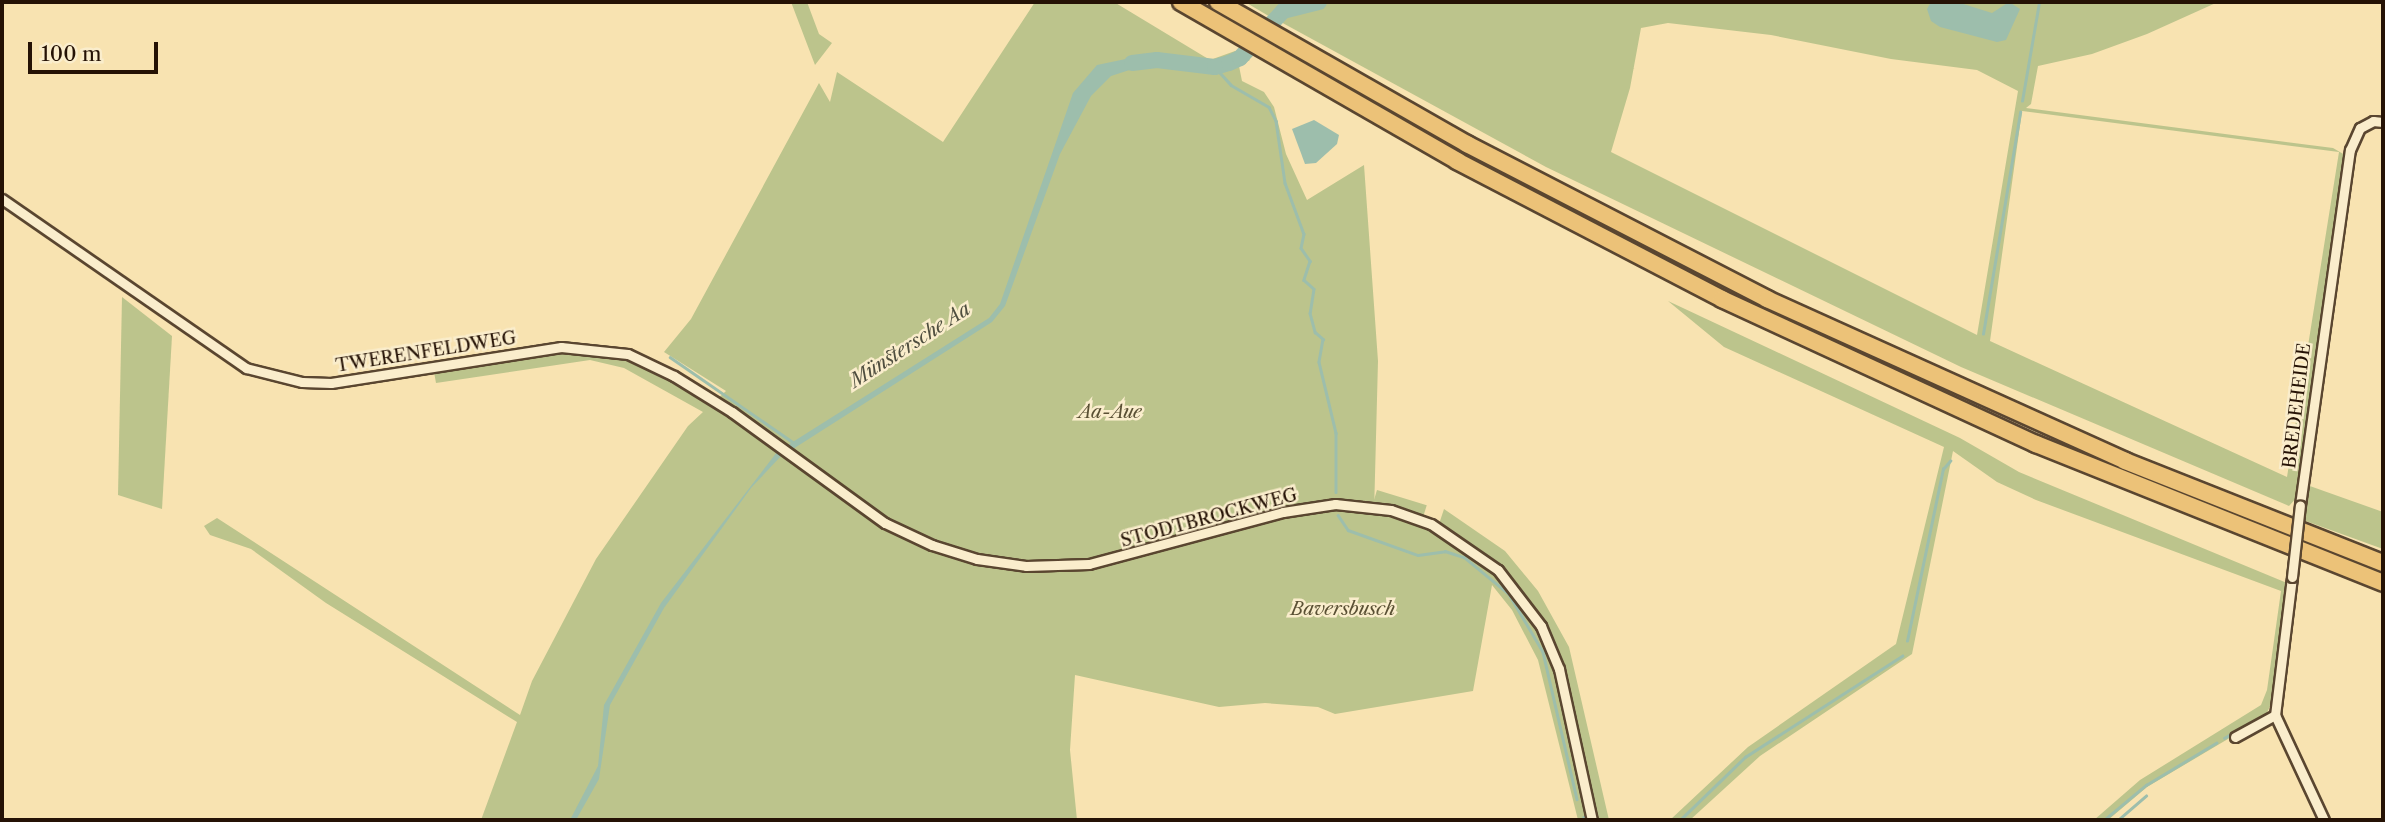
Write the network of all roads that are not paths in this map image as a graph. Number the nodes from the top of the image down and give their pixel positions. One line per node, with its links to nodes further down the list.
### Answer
1 (1181, 2): 7 (highway)
2 (1218, 2): 6 (highway)
3 (2383, 122): 8 (street, BREDEHEIDE, bridge)
4 (2, 198): 5 (street, TWERENFELDWEG)
5 (794, 457): 10 (street, STODTBROCKWEG)
6 (2383, 563)
7 (2383, 583)
8 (2275, 715): 9 (street); 11 (street)
9 (2235, 737)
10 (1592, 820)
11 (2324, 820)

